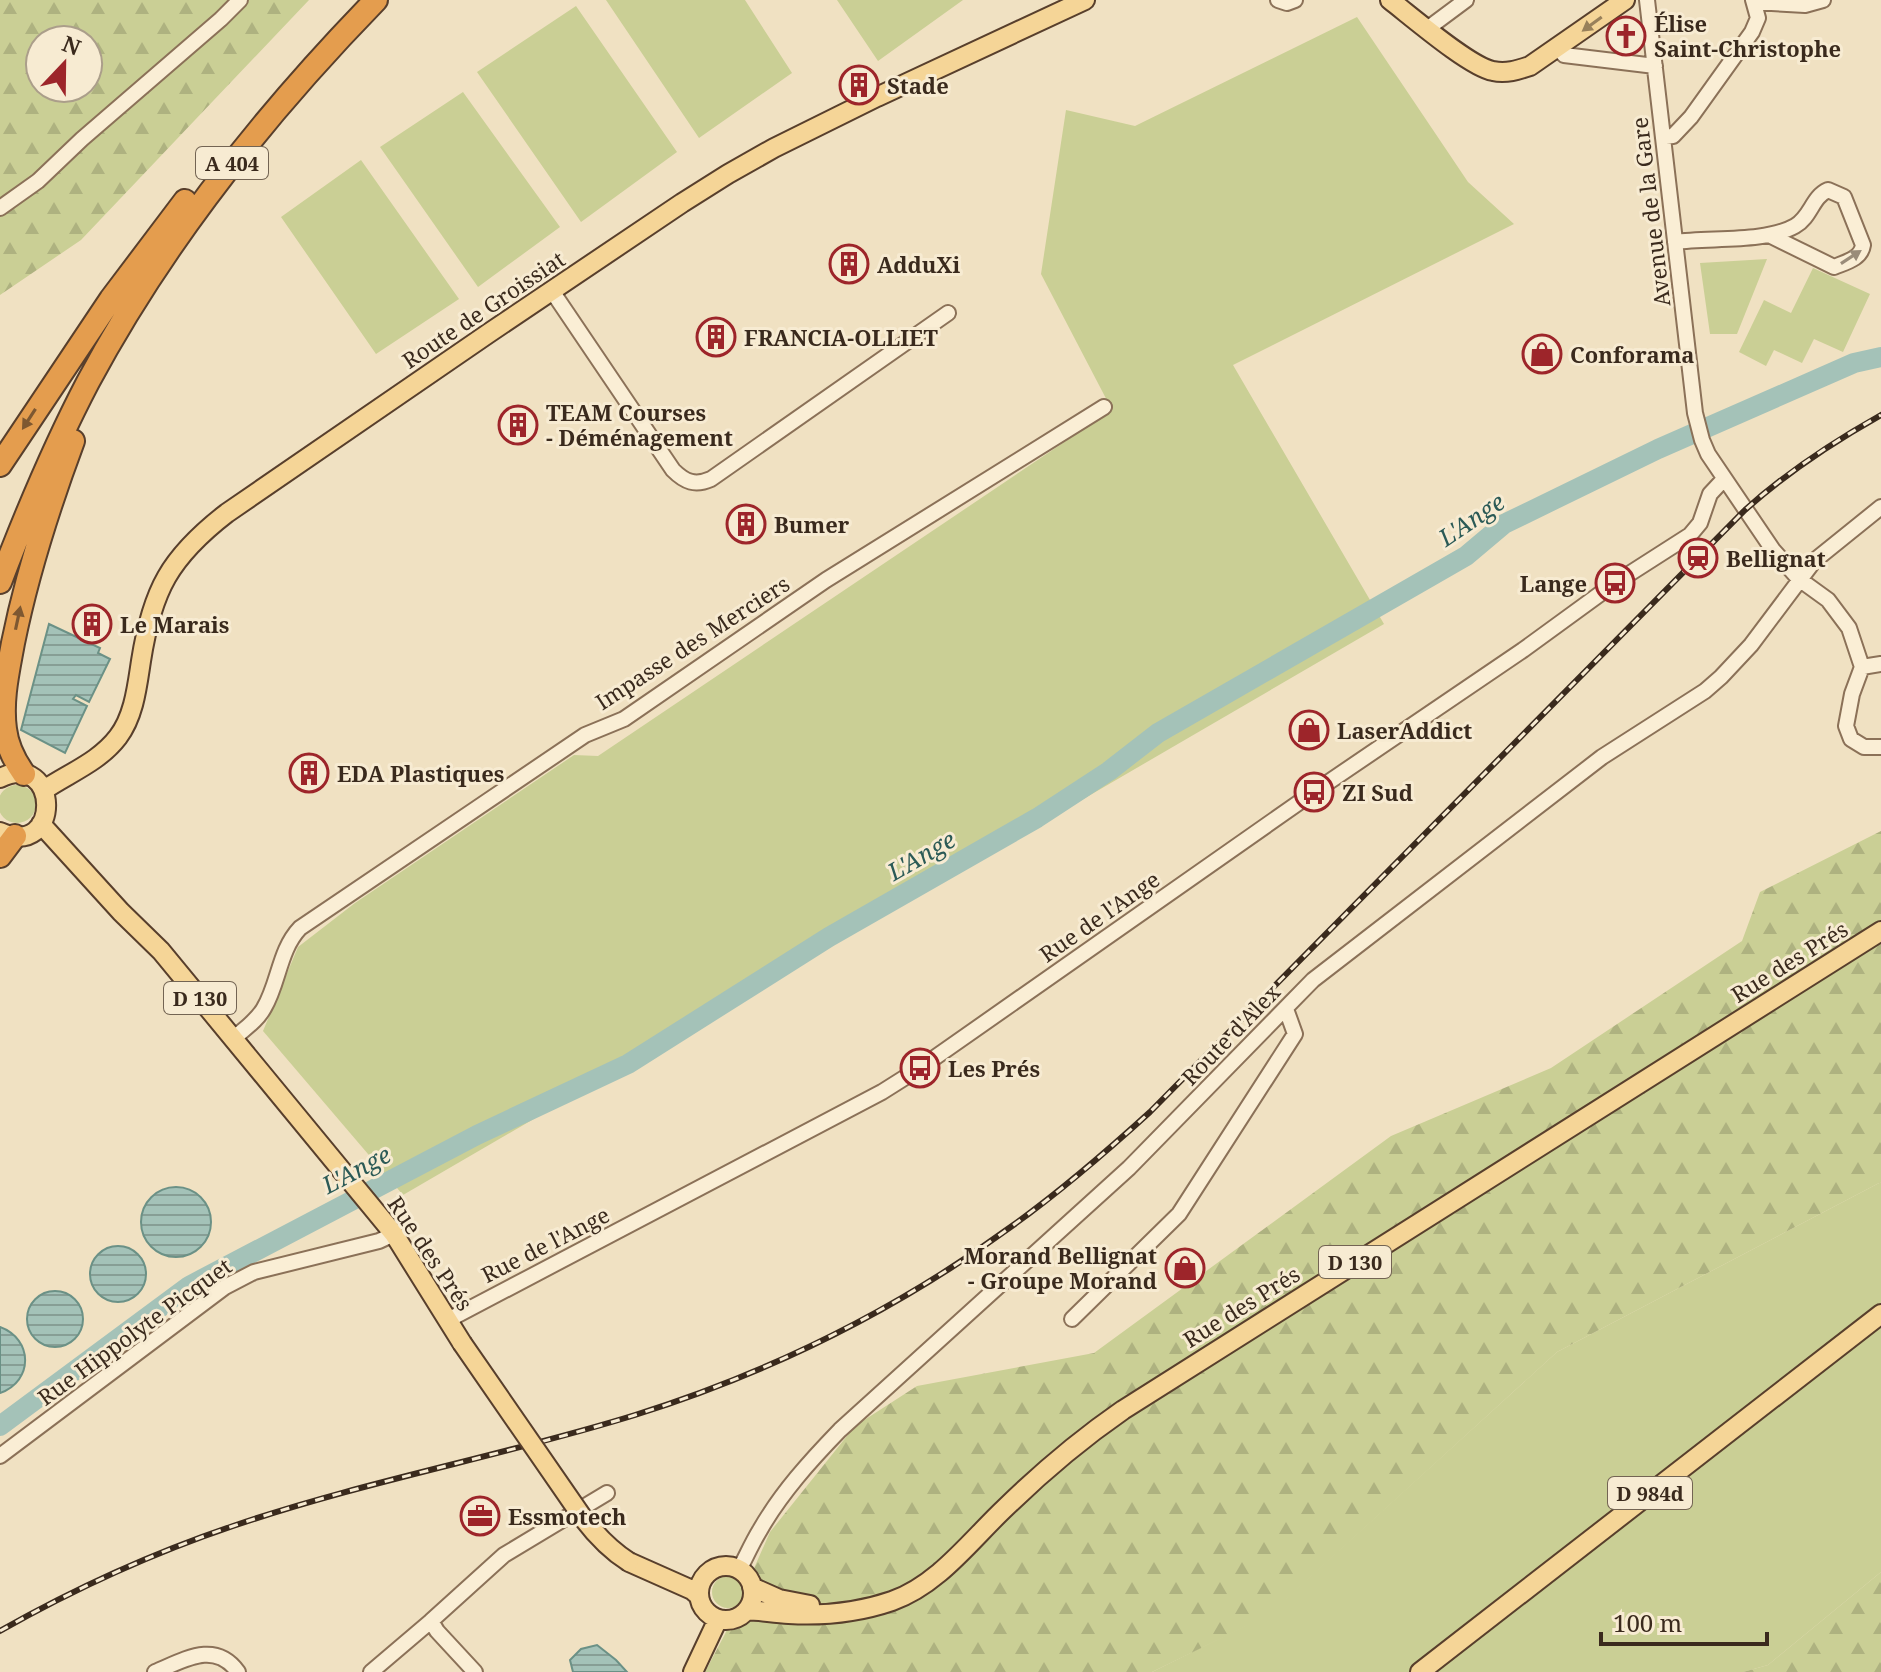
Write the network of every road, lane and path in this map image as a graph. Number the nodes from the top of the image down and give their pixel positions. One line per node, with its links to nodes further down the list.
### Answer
1 (240, 0): 17 (street)
2 (356, 0): 18 (highway, A 404)
3 (376, 0): 23 (highway, A 404)
4 (1085, 0): 21 (main road, Route de Groissiat)
5 (1278, 0): 6 (street)
6 (1295, 0)
7 (1390, 0): 13 (main road)
8 (1466, 0): 13 (street)
9 (1625, 0): 14 (main road, one-way to 14)
10 (1647, 0): 15 (street, Avenue de la Gare)
11 (1823, 0): 12 (street)
12 (1754, 1): 16 (street)
13 (1427, 29): 14 (main road)
14 (1558, 48): 15 (street)
15 (1655, 66): 16 (street, Avenue de la Gare)
16 (1663, 137): 20 (street, Avenue de la Gare)
17 (0, 208)
18 (171, 219): 25 (highway, one-way to 25); 28 (highway, A 404)
19 (1769, 235): 19 (street, one-way to 19); 20 (street)
20 (1675, 242): 26 (street, Avenue de la Gare)
21 (552, 291): 22 (street); 36 (main road, Route de Groissiat)
22 (948, 313)
23 (110, 344): 30 (highway, A 404); 34 (highway, one-way to 23)
24 (1104, 407): 42 (street, Impasse des Merciers)
25 (0, 465)
26 (1724, 479): 29 (street, Avenue de la Gare); 46 (street, Rue de l'Ange)
27 (1881, 507): 29 (street, Route d'Alex)
28 (0, 539)
29 (1799, 579): 32 (street, Avenue de la Gare); 41 (street, Route d'Alex)
30 (0, 582)
31 (1881, 664): 32 (street)
32 (1862, 667): 33 (street)
33 (1881, 747)
34 (24, 774): 35 (main road); 36 (main road)
35 (0, 778)
36 (44, 790): 37 (main road)
37 (41, 824): 38 (main road); 42 (main road, Rue des Prés / D 130)
38 (8, 834): 39 (highway)
39 (0, 856)
40 (1881, 931): 55 (main road, Rue des Prés / D 130)
41 (1286, 1009): 45 (street); 50 (street, Route d'Alex)
42 (233, 1039): 43 (main road, Rue des Prés / D 130)
43 (394, 1234): 46 (main road, Rue des Prés / D 130); 47 (street, Rue Hippolyte Picquet)
44 (1881, 1314): 63 (main road, D 984d)
45 (1072, 1319)
46 (448, 1320): 49 (main road, Rue des Prés / D 130, bridge)
47 (0, 1456)
48 (607, 1493): 57 (street)
49 (636, 1566): 51 (main road, D 130); 53 (main road, D 130)
50 (739, 1570): 51 (main road); 52 (main road)
51 (705, 1577): 53 (main road)
52 (752, 1587): 54 (main road); 55 (main road, Rue des Prés / D 130)
53 (699, 1596): 56 (main road)
54 (747, 1610): 55 (main road, Rue des Prés / D 130); 56 (main road)
55 (848, 1611)
56 (718, 1619): 62 (main road)
57 (431, 1621): 60 (street); 61 (street)
58 (155, 1672): 59 (street)
59 (238, 1672)
60 (371, 1672)
61 (475, 1672)
62 (693, 1672)
63 (1420, 1672)

